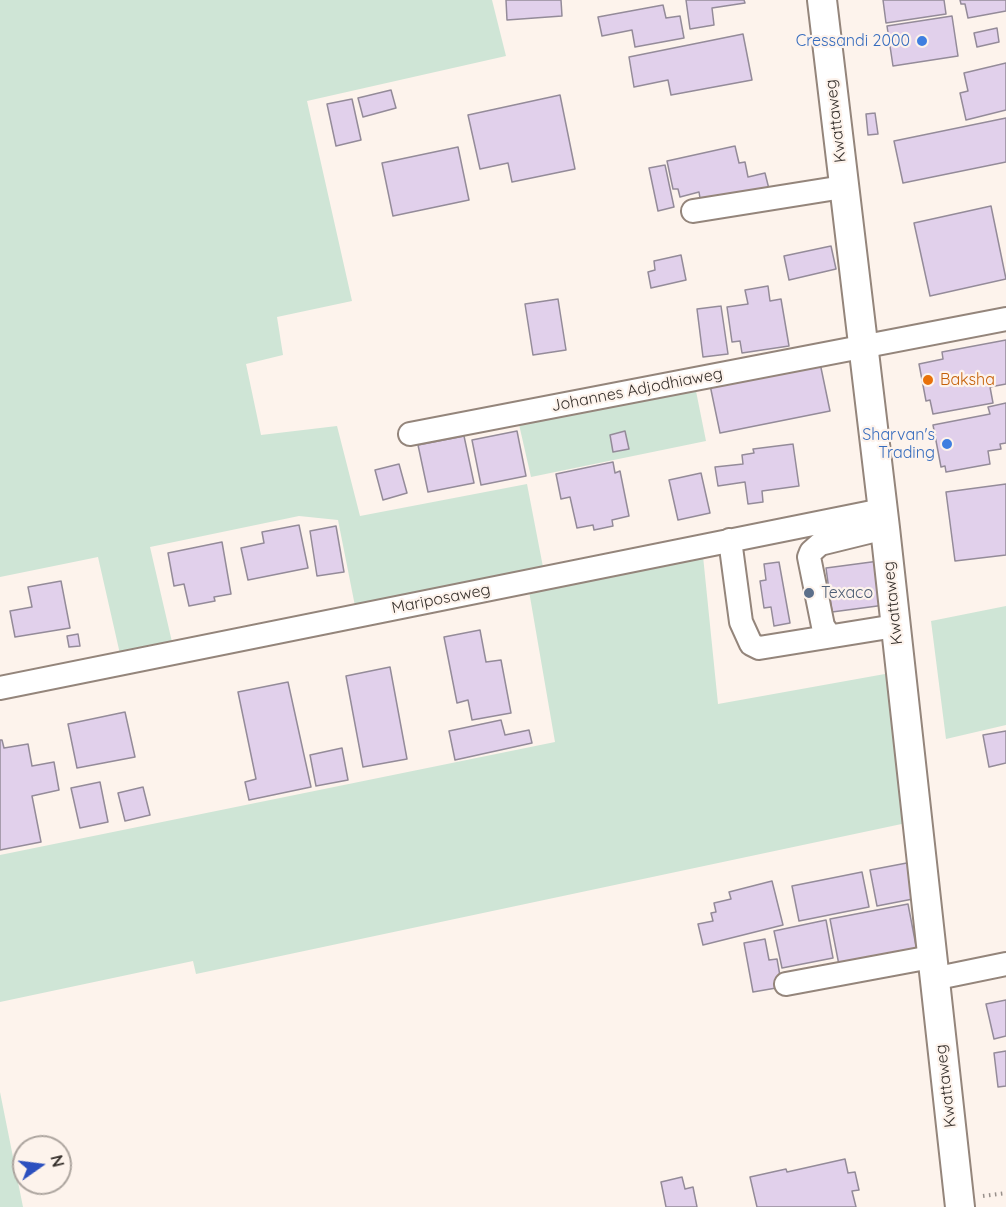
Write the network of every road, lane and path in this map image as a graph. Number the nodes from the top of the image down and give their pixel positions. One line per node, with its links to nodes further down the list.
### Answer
1 (822, 0): 2 (main road, Kwattaweg)
2 (843, 187): 3 (street); 5 (main road, Kwattaweg)
3 (693, 211)
4 (1006, 319): 5 (street, Johannes Adjodhiaweg)
5 (863, 345): 6 (street, Johannes Adjodhiaweg); 7 (main road, Kwattaweg)
6 (410, 434)
7 (884, 519): 8 (street, Mariposaweg); 9 (main road, Kwattaweg); 10 (street)
8 (730, 540): 10 (street); 11 (street, Mariposaweg)
9 (895, 626): 10 (street); 13 (main road, Kwattaweg)
10 (830, 636)
11 (0, 688)
12 (1006, 964): 13 (street)
13 (932, 968): 14 (street); 15 (main road, Kwattaweg)
14 (786, 984)
15 (960, 1207)

